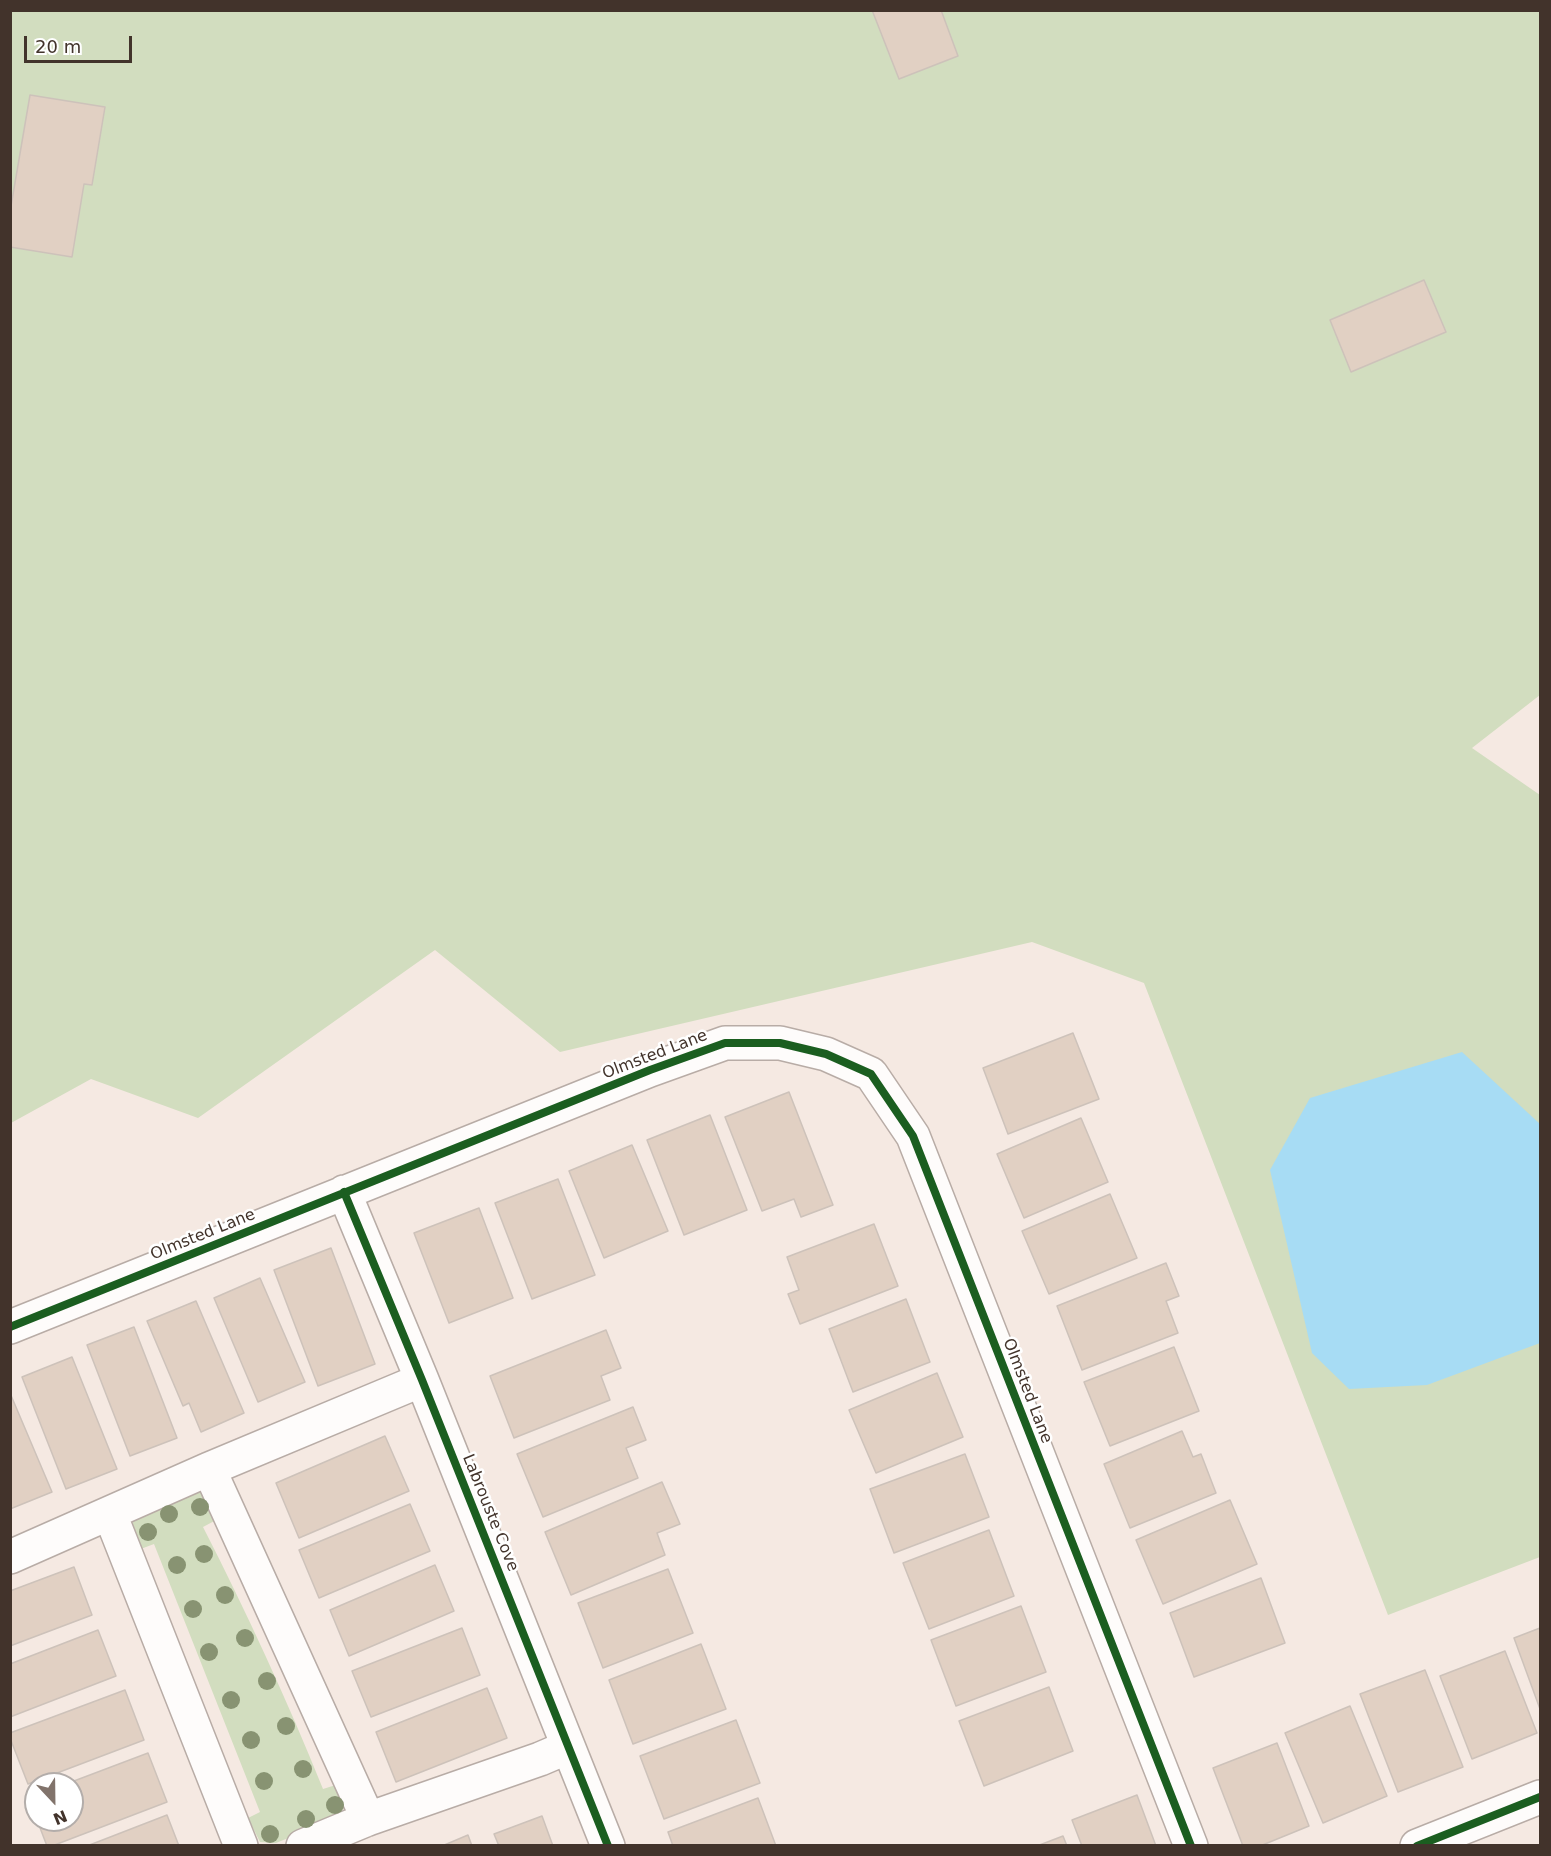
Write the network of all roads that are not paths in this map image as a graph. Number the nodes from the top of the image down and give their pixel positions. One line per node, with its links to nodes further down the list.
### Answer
1 (345, 1192): 2 (street, Olmsted Lane); 3 (street, Labrouste Cove); 13 (street, Olmsted Lane)
2 (10, 1327)
3 (422, 1380): 4 (street); 7 (street, Labrouste Cove)
4 (209, 1469): 5 (street); 9 (street)
5 (110, 1514): 6 (street); 10 (street)
6 (10, 1557)
7 (568, 1747): 9 (street); 12 (street, Labrouste Cove)
8 (1540, 1797): 14 (street)
9 (368, 1819): 11 (street)
10 (241, 1845)
11 (303, 1845)
12 (608, 1845)
13 (1191, 1845)
14 (1417, 1845)

